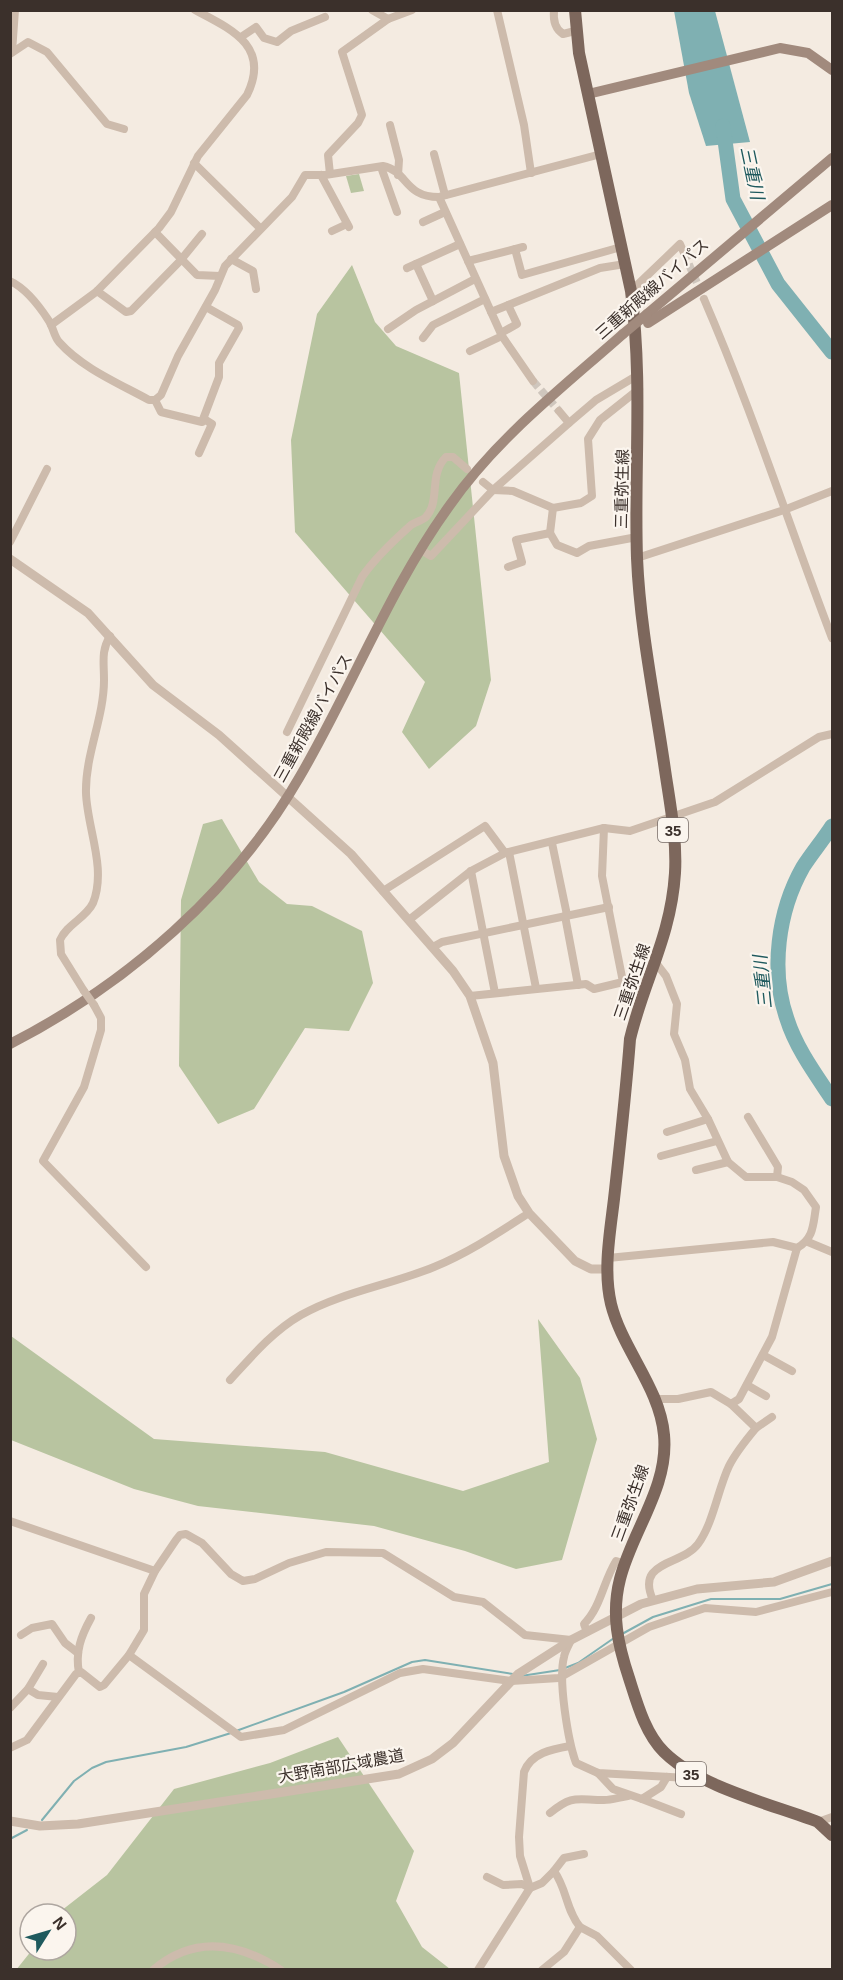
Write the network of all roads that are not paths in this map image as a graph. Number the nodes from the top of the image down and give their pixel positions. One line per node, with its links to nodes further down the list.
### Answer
1 (15, 10): 12 (street)
2 (195, 10): 11 (street)
3 (372, 10): 9 (street)
4 (412, 10): 9 (street)
5 (497, 10): 22 (street)
6 (554, 10): 10 (street)
7 (575, 10): 10 (main road, 三重弥生線 / 35)
8 (325, 17): 11 (street)
9 (388, 19): 23 (street)
10 (575, 31): 14 (main road, 三重弥生線 / 35)
11 (241, 37): 20 (street)
12 (11, 53): 16 (street)
13 (832, 70): 14 (main road)
14 (588, 94): 18 (main road, 三重弥生線 / 35)
15 (390, 125): 25 (street)
16 (124, 129)
17 (434, 154): 26 (street)
18 (601, 154): 22 (street); 36 (main road, 三重弥生線 / 35)
19 (832, 158): 56 (main road, 三重新殿線バイパス)
20 (194, 163): 31 (street); 33 (street)
21 (381, 167): 23 (street); 25 (street); 28 (street)
22 (531, 173): 26 (street)
23 (330, 174): 24 (street)
24 (321, 175): 31 (street); 32 (street)
25 (398, 175): 26 (street)
26 (442, 196): 29 (street)
27 (832, 205): 56 (main road, 三重新殿線バイパス)
28 (397, 212)
29 (445, 212): 30 (street); 35 (street)
30 (423, 222)
31 (260, 228): 38 (street)
32 (332, 231)
33 (155, 232): 39 (street); 48 (street)
34 (202, 234): 39 (street)
35 (460, 244): 40 (street); 41 (street)
36 (621, 248): 40 (street); 42 (main road, 三重弥生線 / 35)
37 (684, 253): 49 (street)
38 (231, 259): 44 (street); 47 (street)
39 (180, 261): 44 (street); 48 (street)
40 (468, 261): 45 (street)
41 (416, 264): 43 (street); 52 (street)
42 (625, 264): 49 (main road, 三重弥生線 / 35); 53 (street)
43 (407, 268)
44 (220, 276): 54 (street)
45 (476, 279): 50 (street); 52 (street)
46 (10, 281): 57 (street)
47 (256, 289)
48 (97, 291): 57 (street)
49 (631, 291): 62 (main road, 三重弥生線 / 35)
50 (485, 299): 55 (street); 60 (street)
51 (704, 299): 76 (street)
52 (433, 301): 58 (street)
53 (508, 305): 55 (street); 59 (street)
54 (206, 307): 65 (street); 67 (street)
55 (491, 312): 59 (street)
56 (648, 319): 80 (main road, 三重新殿線バイパス)
57 (51, 325): 65 (street)
58 (388, 329)
59 (502, 334): 61 (street); 63 (street)
60 (423, 338)
61 (470, 351)
62 (639, 375): 64 (main road, 三重弥生線 / 35); 68 (street)
63 (532, 381)
64 (639, 389): 75 (street); 78 (main road, 三重弥生線 / 35)
65 (155, 400): 67 (street)
66 (559, 411): 68 (street)
67 (204, 419): 69 (street)
68 (569, 423): 73 (street)
69 (199, 453)
70 (47, 469): 79 (street)
71 (467, 469): 86 (street)
72 (483, 482): 73 (street)
73 (494, 490): 75 (street); 80 (street)
74 (832, 491): 76 (street)
75 (553, 508): 77 (street)
76 (784, 510): 81 (street); 85 (street)
77 (550, 533): 78 (street); 83 (street)
78 (637, 537): 81 (main road, 三重弥生線 / 35)
79 (10, 542)
80 (421, 550): 88 (main road, 三重新殿線バイパス)
81 (637, 558): 89 (main road, 三重弥生線 / 35)
82 (10, 560): 84 (street)
83 (508, 567)
84 (110, 636): 88 (street); 122 (street, bridge)
85 (832, 638)
86 (287, 732)
87 (832, 734): 89 (street)
88 (288, 797): 94 (street); 108 (main road, 三重新殿線バイパス)
89 (672, 816): 90 (street); 101 (main road, 三重弥生線 / 35)
90 (604, 828): 91 (street); 95 (street)
91 (552, 843): 92 (street); 96 (street)
92 (507, 853): 93 (street); 94 (street); 98 (street)
93 (471, 871): 97 (street); 99 (street)
94 (383, 891): 97 (street)
95 (609, 907): 96 (street); 102 (street)
96 (566, 916): 98 (street); 103 (street)
97 (409, 920): 100 (street)
98 (524, 925): 99 (street); 104 (street)
99 (483, 933): 100 (street); 106 (street)
100 (433, 947): 107 (street)
101 (656, 963): 105 (main road, 三重弥生線 / 35); 110 (street)
102 (623, 982): 103 (street); 105 (street)
103 (578, 985): 104 (street)
104 (536, 988): 106 (street)
105 (645, 991): 121 (main road, 三重弥生線 / 35)
106 (495, 993): 107 (street)
107 (470, 996): 117 (street)
108 (10, 1044)
109 (748, 1118): 116 (street)
110 (708, 1119): 111 (street); 112 (street)
111 (667, 1132)
112 (717, 1141): 113 (street); 114 (street)
113 (661, 1156)
114 (728, 1162): 115 (street); 116 (street)
115 (696, 1170)
116 (777, 1177): 118 (street)
117 (529, 1213): 121 (street); 125 (street)
118 (808, 1242): 119 (street); 120 (street)
119 (797, 1248): 121 (street); 123 (street)
120 (832, 1252)
121 (608, 1264): 128 (main road, 三重弥生線 / 35)
122 (146, 1267)
123 (763, 1354): 124 (street); 126 (street)
124 (792, 1371)
125 (230, 1380)
126 (747, 1385): 127 (street); 129 (street)
127 (766, 1396)
128 (653, 1399): 129 (street); 134 (main road, 三重弥生線 / 35)
129 (731, 1404): 131 (street)
130 (772, 1417): 131 (street)
131 (756, 1428): 137 (street)
132 (10, 1521): 135 (street)
133 (832, 1560): 137 (street, 大野南部広域農道)
134 (625, 1564): 139 (main road, 三重弥生線 / 35); 140 (street)
135 (155, 1571): 143 (street); 145 (street)
136 (832, 1592): 142 (street)
137 (653, 1600): 139 (street, 大野南部広域農道)
138 (91, 1618): 144 (street)
139 (615, 1618): 140 (street, 大野南部広域農道); 142 (main road, 三重弥生線 / 35)
140 (587, 1632): 143 (street, 大野南部広域農道)
141 (21, 1635): 144 (street)
142 (617, 1639): 148 (street); 156 (main road, 三重弥生線 / 35)
143 (571, 1640): 148 (street); 149 (street, 大野南部広域農道)
144 (78, 1653): 147 (street)
145 (129, 1655): 147 (street); 149 (street)
146 (43, 1664): 150 (street)
147 (79, 1673): 151 (street)
148 (563, 1675): 149 (street); 153 (street)
149 (511, 1681): 163 (street, 大野南部広域農道)
150 (28, 1689): 151 (street); 152 (street)
151 (58, 1697): 154 (street)
152 (10, 1708)
153 (570, 1746): 155 (street); 169 (street)
154 (10, 1748)
155 (598, 1773): 157 (street); 158 (street)
156 (690, 1774): 157 (street); 164 (main road, 三重弥生線 / 35)
157 (667, 1777): 159 (street)
158 (630, 1796): 159 (street); 160 (street)
159 (642, 1799): 161 (street)
160 (550, 1813)
161 (681, 1814)
162 (832, 1817): 164 (street)
163 (10, 1821)
164 (818, 1822): 165 (main road, 三重弥生線 / 35)
165 (832, 1835)
166 (585, 1854): 167 (street)
167 (554, 1871): 169 (street); 170 (street)
168 (487, 1877): 169 (street)
169 (530, 1888): 173 (street)
170 (580, 1927): 174 (street); 175 (street)
171 (153, 1970): 172 (street)
172 (281, 1970)
173 (478, 1970)
174 (542, 1970)
175 (631, 1970)

